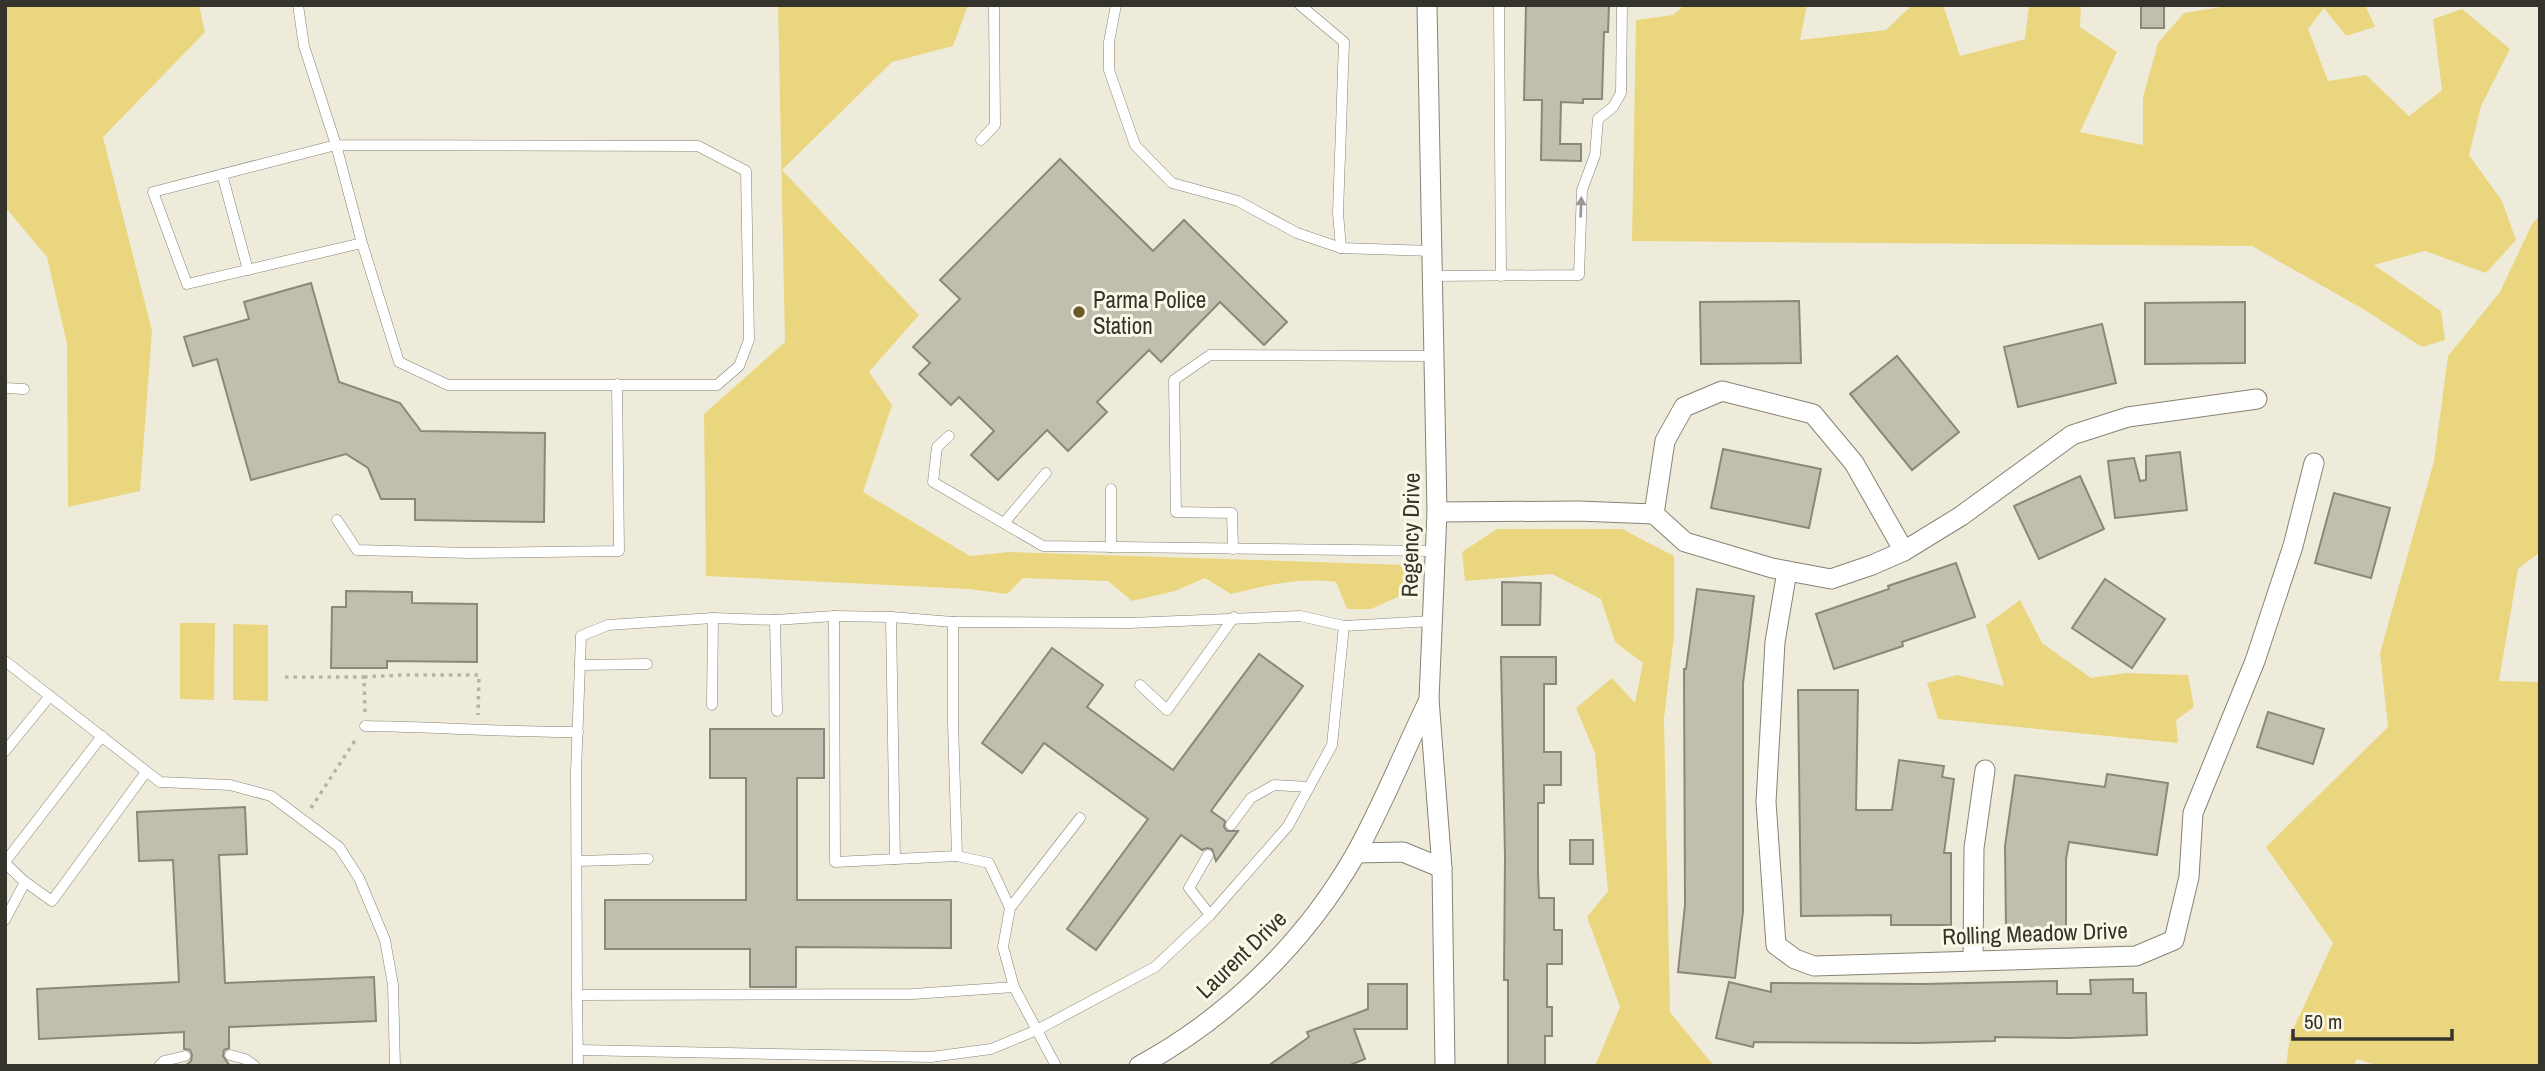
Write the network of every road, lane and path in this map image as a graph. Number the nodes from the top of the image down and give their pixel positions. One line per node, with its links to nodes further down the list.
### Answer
1 (298, 5): 9 (lane)
2 (994, 5): 8 (lane)
3 (1116, 5): 12 (lane)
4 (1300, 5): 12 (lane)
5 (1427, 5): 13 (street, Regency Drive)
6 (1499, 5): 16 (lane)
7 (1622, 5): 16 (lane, one-way to 7)
8 (981, 140)
9 (336, 145): 10 (lane); 11 (lane); 18 (lane)
10 (222, 174): 14 (lane); 14 (lane)
11 (362, 243): 14 (lane); 18 (lane)
12 (1341, 248): 13 (lane)
13 (1432, 251): 15 (street, Regency Drive)
14 (248, 270)
15 (1433, 276): 16 (lane); 17 (street, Regency Drive)
16 (1501, 276)
17 (1434, 356): 26 (street, Regency Drive); 31 (lane)
18 (617, 384): 28 (lane)
19 (5, 388): 20 (lane)
20 (24, 389)
21 (2257, 399): 33 (street)
22 (949, 436): 29 (lane)
23 (2314, 463): 76 (street, Rolling Meadow Drive)
24 (1046, 473): 29 (lane)
25 (1111, 489): 30 (lane)
26 (1437, 512): 27 (street); 32 (street, Regency Drive)
27 (1654, 514): 33 (street); 34 (street)
28 (337, 520)
29 (1004, 523): 30 (lane)
30 (1111, 547): 31 (lane)
31 (1233, 549): 32 (lane)
32 (1435, 551): 40 (street, Regency Drive)
33 (1904, 551): 34 (street)
34 (1787, 571): 76 (street, Rolling Meadow Drive)
35 (834, 616): 36 (lane); 39 (lane); 68 (lane)
36 (891, 617): 41 (lane); 68 (lane)
37 (1234, 617): 41 (lane); 42 (lane); 48 (lane)
38 (713, 618): 39 (lane); 45 (lane); 51 (lane)
39 (775, 620): 52 (lane)
40 (1433, 621): 42 (lane); 50 (street, Regency Drive)
41 (953, 622): 66 (lane)
42 (1344, 626): 60 (lane)
43 (5, 661): 49 (lane)
44 (647, 664): 45 (lane)
45 (580, 665): 55 (lane)
46 (285, 677): 47 (path)
47 (364, 677): 53 (path); 54 (path)
48 (1140, 685)
49 (50, 696): 56 (lane); 57 (lane)
50 (1429, 699): 64 (street, Laurent Drive); 71 (street, Regency Drive)
51 (712, 705)
52 (777, 711)
53 (365, 726): 54 (lane); 62 (path)
54 (478, 730): 55 (lane)
55 (578, 732): 69 (lane)
56 (102, 736): 59 (lane); 70 (lane)
57 (5, 751)
58 (1985, 770): 76 (street)
59 (146, 772): 62 (lane); 72 (lane)
60 (1309, 787): 63 (lane); 74 (lane)
61 (1080, 818): 73 (lane)
62 (304, 819): 85 (lane)
63 (1231, 825)
64 (1356, 853): 71 (street); 88 (street, Laurent Drive)
65 (1208, 855): 74 (lane)
66 (957, 856): 68 (lane); 73 (lane)
67 (648, 859): 69 (lane)
68 (895, 859)
69 (577, 861): 78 (lane)
70 (5, 863): 72 (lane)
71 (1442, 868): 89 (street, Regency Drive)
72 (24, 881): 75 (lane)
73 (1010, 908): 77 (lane)
74 (1210, 915): 79 (lane)
75 (5, 920)
76 (1973, 960)
77 (1014, 987): 78 (lane); 79 (lane)
78 (577, 995): 80 (lane)
79 (1037, 1030): 80 (lane); 87 (lane)
80 (578, 1050): 86 (lane)
81 (230, 1055): 84 (lane)
82 (185, 1056): 83 (lane)
83 (159, 1066)
84 (255, 1066)
85 (395, 1066)
86 (578, 1066)
87 (1056, 1066)
88 (1139, 1066)
89 (1445, 1066)

